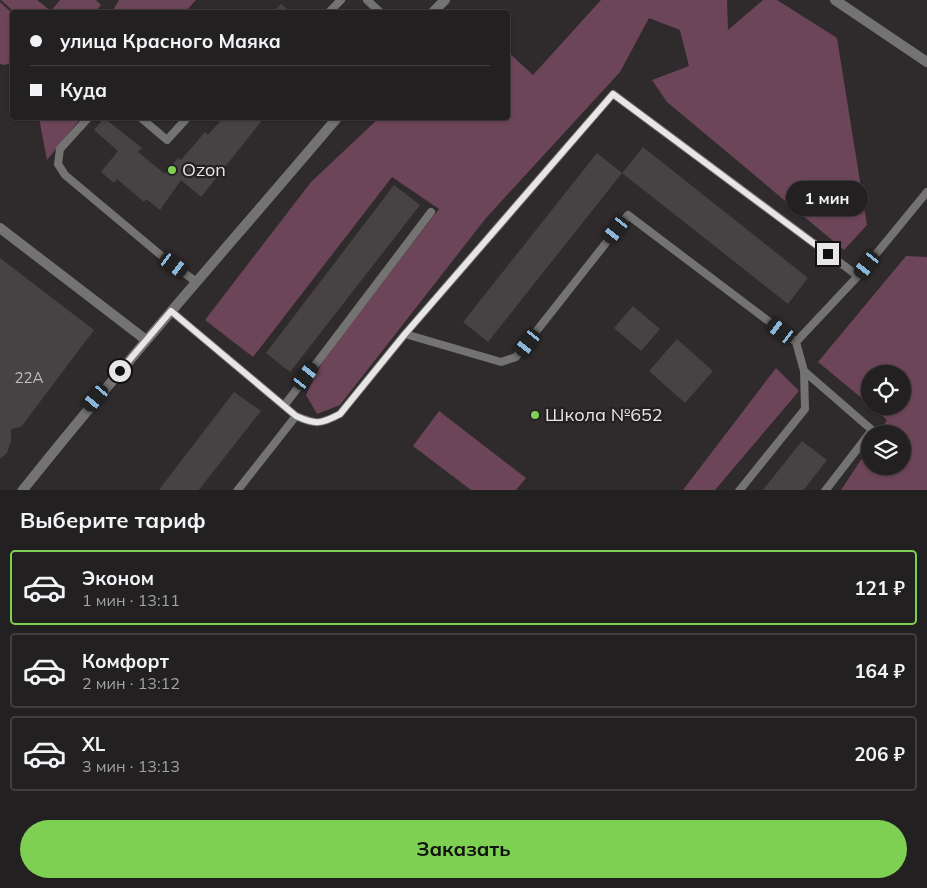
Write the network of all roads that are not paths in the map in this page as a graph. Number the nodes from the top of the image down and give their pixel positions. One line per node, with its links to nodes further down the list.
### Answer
1 (341, 0): 5 (lane)
2 (367, 0): 6 (lane)
3 (445, 0): 7 (street)
4 (836, 0): 8 (street)
5 (332, 10)
6 (378, 10)
7 (435, 10)
8 (927, 62)
9 (86, 120): 17 (lane)
10 (143, 120): 11 (lane)
11 (185, 120)
12 (335, 120): 17 (street)
13 (927, 192): 16 (lane)
14 (432, 212): 23 (lane)
15 (0, 228): 20 (street)
16 (858, 276): 19 (lane); 21 (lane)
17 (195, 281): 18 (street)
18 (171, 311): 20 (street); 23 (lane)
19 (405, 334): 21 (lane); 24 (lane)
20 (146, 340): 25 (street)
21 (796, 342): 22 (lane)
22 (804, 371): 27 (lane); 28 (lane)
23 (284, 406): 24 (lane)
24 (296, 416): 26 (lane)
25 (22, 490)
26 (238, 490)
27 (739, 490)
28 (826, 490)

